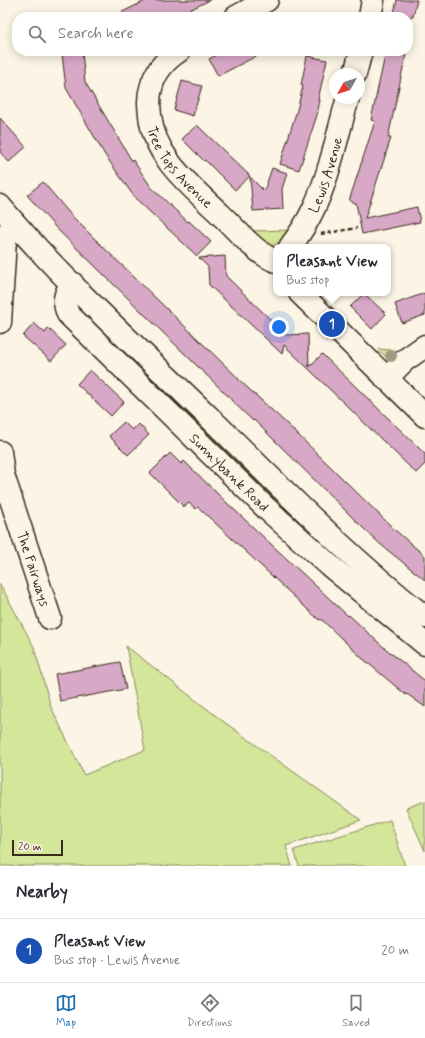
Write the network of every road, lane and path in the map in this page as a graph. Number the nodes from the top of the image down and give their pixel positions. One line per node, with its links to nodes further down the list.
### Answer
1 (267, 0): 3 (street)
2 (373, 0): 4 (street)
3 (245, 12)
4 (371, 12)
5 (171, 56): 14 (street, Tree Tops Avenue)
6 (360, 56): 7 (street)
7 (357, 68)
8 (346, 104): 13 (street, Lewis Avenue)
9 (0, 206): 10 (street, Sunnybank Road)
10 (16, 224): 15 (street, Sunnybank Road); 17 (street)
11 (357, 228): 12 (path)
12 (314, 236)
13 (292, 244)
14 (273, 259)
15 (72, 283): 23 (street, Sunnybank Road); 25 (street, Sunnybank Road)
16 (303, 296): 19 (street)
17 (0, 322)
18 (425, 346): 19 (street)
19 (386, 379): 20 (street)
20 (425, 416)
21 (0, 452): 22 (street, The Fairways)
22 (2, 476): 24 (street, The Fairways)
23 (425, 617)
24 (50, 618)
25 (425, 644)

